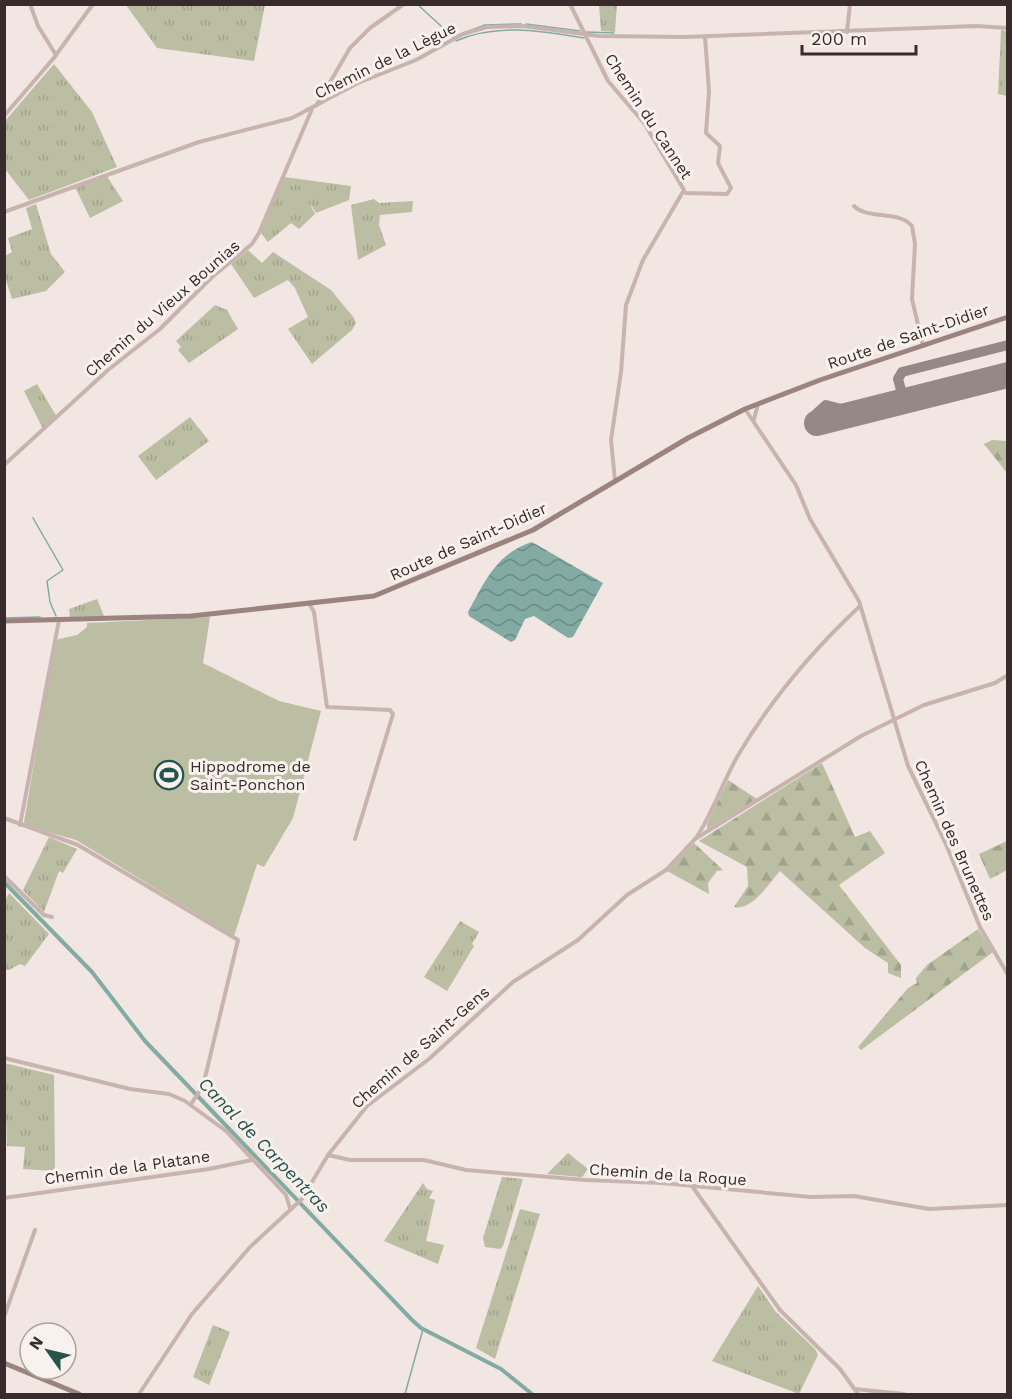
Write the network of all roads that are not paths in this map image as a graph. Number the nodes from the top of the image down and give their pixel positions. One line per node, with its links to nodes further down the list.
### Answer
1 (30, 4): 10 (street)
2 (93, 4): 10 (street)
3 (404, 4): 11 (street, Chemin du Vieux Bounias)
4 (570, 4): 8 (street, Chemin du Cannet)
5 (850, 4): 7 (street)
6 (1008, 28): 7 (street, Chemin de la Lègue)
7 (847, 32): 9 (street, Chemin de la Lègue)
8 (585, 35): 9 (street, Chemin de la Lègue); 11 (street, Chemin de la Lègue); 22 (street, Chemin du Cannet)
9 (705, 37): 13 (street)
10 (56, 55): 12 (street)
11 (314, 108): 15 (street, Chemin de la Lègue); 21 (street, Chemin du Vieux Bounias)
12 (4, 116)
13 (686, 193)
14 (854, 206): 17 (street)
15 (4, 212)
16 (1008, 317): 17 (main road, Route de Saint-Didier)
17 (922, 346): 18 (main road, Route de Saint-Didier)
18 (758, 403): 19 (main road, Route de Saint-Didier); 20 (street)
19 (746, 408): 20 (street, Chemin des Brunettes); 22 (main road, Route de Saint-Didier)
20 (753, 418): 24 (street, Chemin des Brunettes)
21 (4, 465)
22 (615, 482): 23 (main road, Route de Saint-Didier)
23 (310, 604): 25 (main road, Route de Saint-Didier); 31 (street)
24 (860, 606): 28 (street, Chemin des Brunettes); 32 (street)
25 (59, 620): 26 (main road, Route de Saint-Didier); 30 (street)
26 (4, 621)
27 (1008, 675): 28 (street, Chemin de Saint-Gens)
28 (896, 719): 32 (street, Chemin de Saint-Gens); 35 (street, Chemin des Brunettes)
29 (4, 818): 30 (street)
30 (20, 825): 37 (street)
31 (355, 839)
32 (695, 839): 38 (street, Chemin de Saint-Gens)
33 (4, 876): 34 (street)
34 (52, 917)
35 (1008, 975)
36 (4, 1059): 37 (street)
37 (190, 1104): 39 (street)
38 (328, 1155): 40 (street, Chemin de la Roque); 43 (street, Chemin de Saint-Gens)
39 (252, 1160): 41 (street, Chemin de la Platane); 43 (street)
40 (692, 1185): 42 (street, Chemin de la Roque); 47 (street)
41 (4, 1198)
42 (1008, 1205)
43 (290, 1208): 49 (street, Chemin de Saint-Gens)
44 (35, 1230): 45 (street)
45 (4, 1317)
46 (4, 1366): 48 (main road)
47 (855, 1389): 50 (street); 51 (street)
48 (80, 1395)
49 (139, 1395)
50 (858, 1395)
51 (904, 1395)

